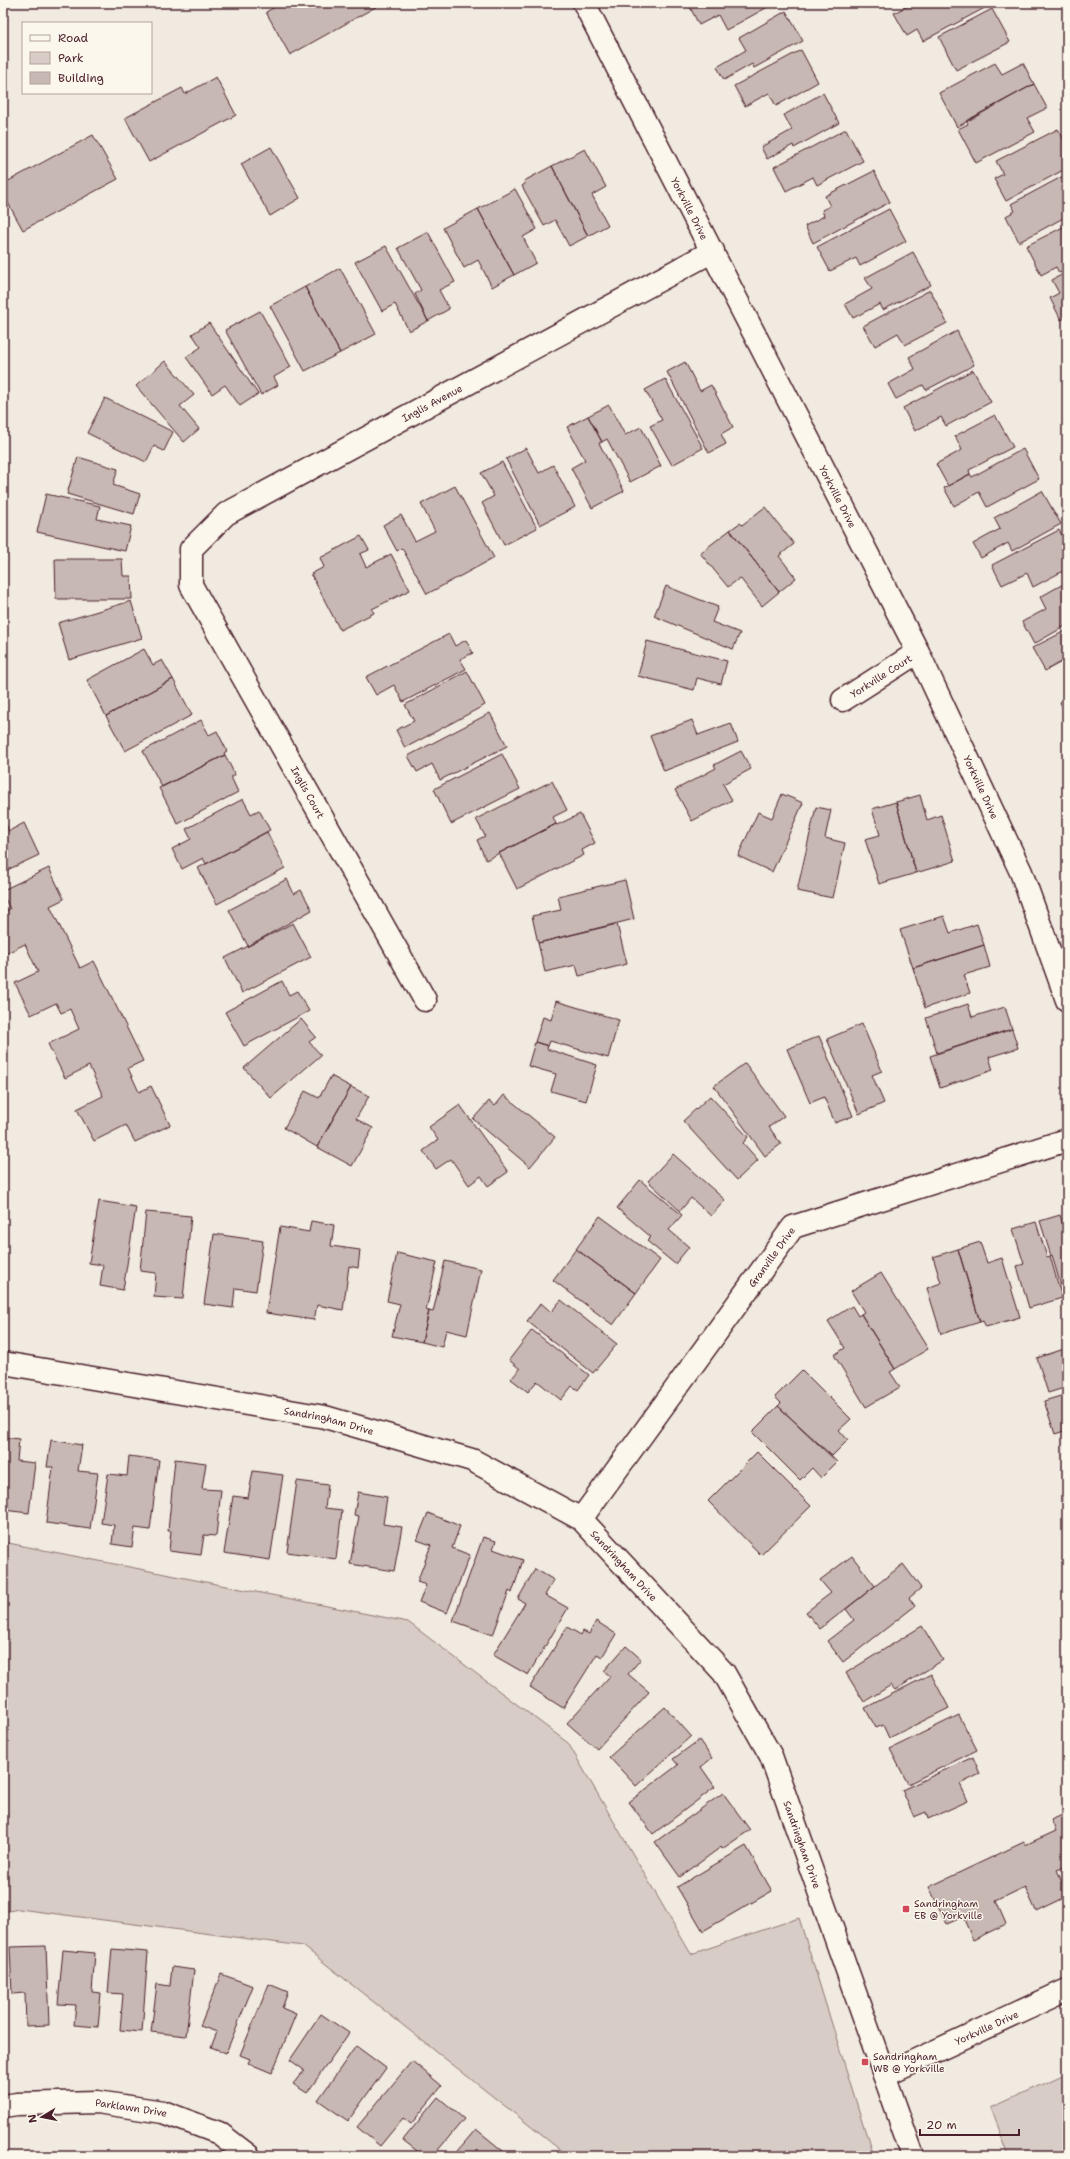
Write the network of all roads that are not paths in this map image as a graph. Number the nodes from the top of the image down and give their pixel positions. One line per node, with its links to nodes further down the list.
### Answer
1 (584, 3): 2 (street, Yorkville Drive)
2 (713, 251): 3 (street, Inglis Avenue); 4 (street, Yorkville Drive)
3 (191, 584): 6 (street, Inglis Court)
4 (918, 652): 5 (street, Yorkville Court); 7 (street, Yorkville Drive)
5 (843, 700)
6 (425, 1000)
7 (1067, 1000)
8 (1067, 1140): 10 (street, Granville Drive)
9 (3, 1363): 10 (street, Sandringham Drive)
10 (581, 1519): 12 (street, Sandringham Drive)
11 (1067, 1990): 12 (street, Yorkville Drive)
12 (884, 2075): 15 (street, Sandringham Drive)
13 (3, 2106): 14 (street, Parklawn Drive)
14 (249, 2156)
15 (912, 2156)

